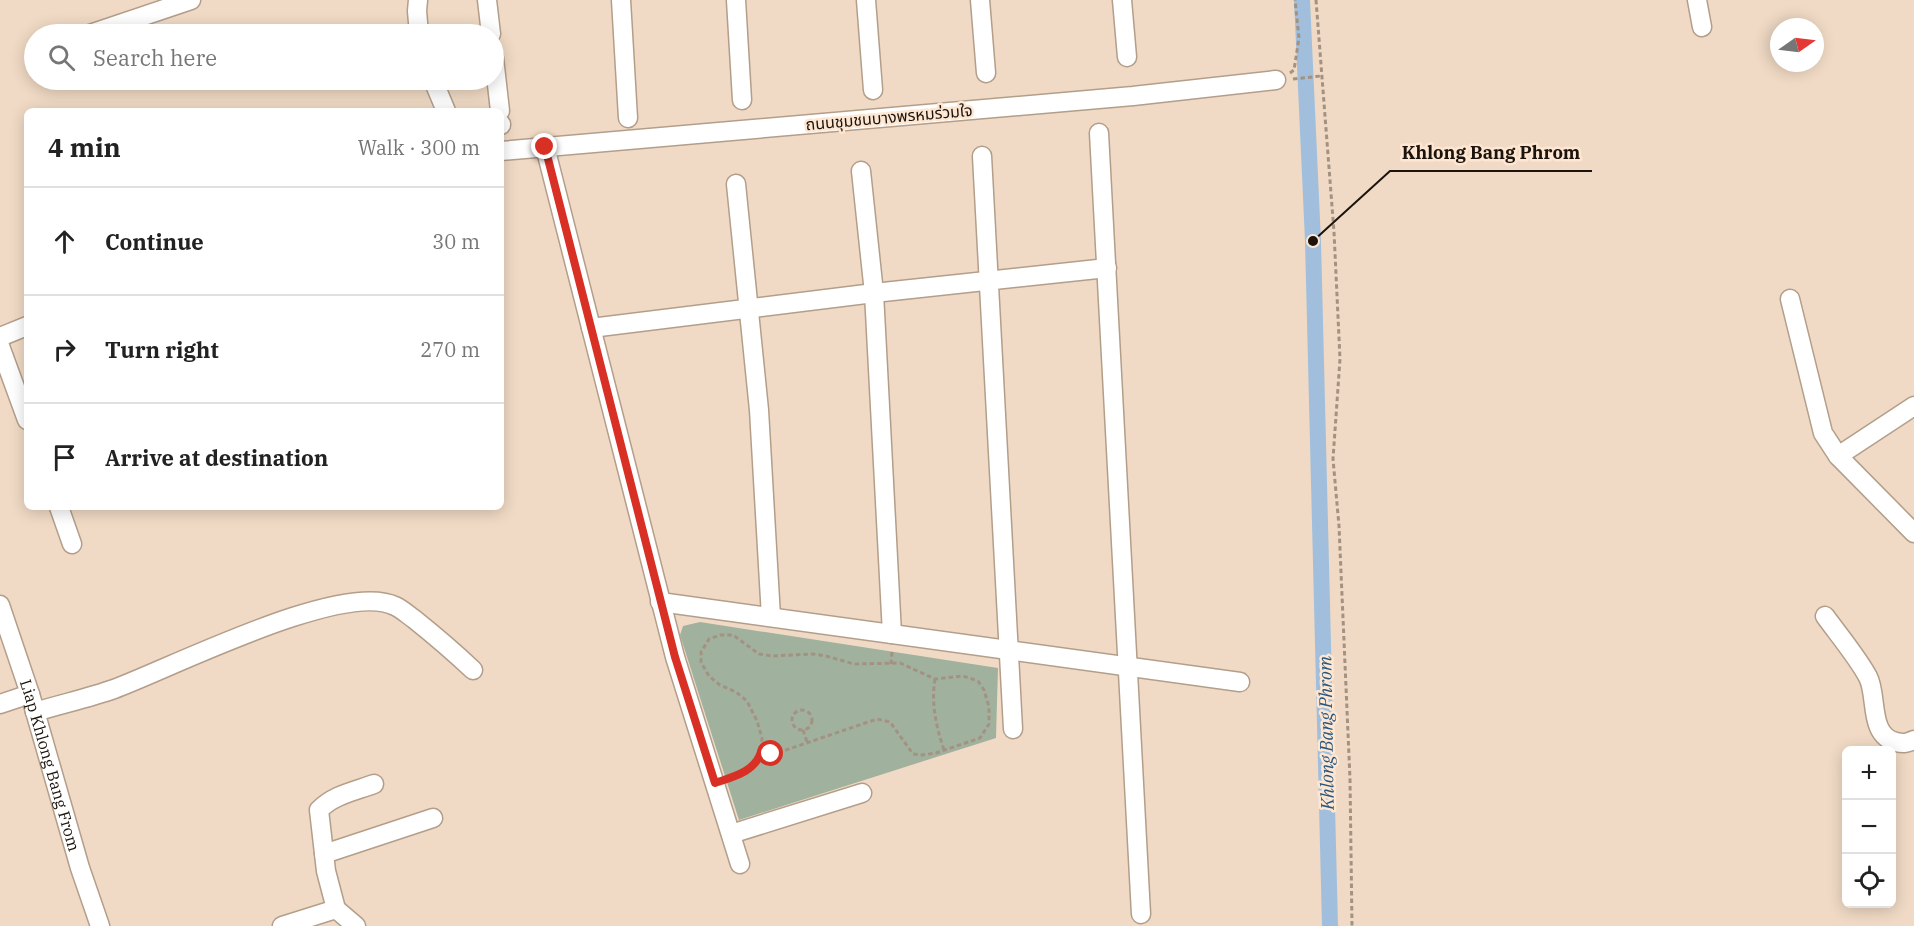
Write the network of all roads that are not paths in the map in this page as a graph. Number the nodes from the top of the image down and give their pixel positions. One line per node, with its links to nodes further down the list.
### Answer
1 (191, 0): 10 (street)
2 (418, 0): 11 (street)
3 (487, 0): 12 (street)
4 (621, 0): 23 (street)
5 (735, 0): 20 (street)
6 (866, 0): 19 (street)
7 (980, 0): 15 (street)
8 (1122, 0): 14 (street)
9 (1697, 0): 13 (street)
10 (120, 24)
11 (418, 24)
12 (490, 24)
13 (1702, 27)
14 (1127, 57)
15 (986, 73)
16 (1285, 79): 25 (street, ถนนชุมชนบางพรหมร่วมใจ)
17 (437, 90): 21 (street)
18 (498, 90): 22 (street)
19 (873, 90)
20 (742, 100)
21 (445, 108)
22 (500, 108)
23 (628, 118)
24 (1099, 133): 30 (street)
25 (545, 147): 26 (street, ถนนชุมชนบางพรหมร่วมใจ); 36 (street)
26 (504, 151)
27 (982, 156): 31 (street)
28 (861, 171): 32 (street)
29 (736, 184): 34 (street)
30 (1107, 268): 31 (street); 51 (street)
31 (989, 280): 32 (street); 50 (street)
32 (874, 293): 34 (street); 49 (street)
33 (1790, 299): 41 (street)
34 (749, 308): 36 (street); 48 (street)
35 (24, 327): 37 (street)
36 (591, 327): 45 (street)
37 (0, 337)
38 (0, 346): 40 (street)
39 (1914, 406): 41 (street)
40 (24, 412)
41 (1838, 456): 43 (street)
42 (59, 510): 44 (street)
43 (1914, 533)
44 (72, 544)
45 (660, 602): 48 (street); 62 (street)
46 (0, 605): 54 (street, Liap Khlong Bang From)
47 (1825, 616): 58 (street)
48 (771, 617): 49 (street)
49 (892, 634): 50 (street)
50 (1009, 650): 51 (street); 57 (street)
51 (1128, 667): 53 (street); 66 (street)
52 (473, 670): 56 (street)
53 (1240, 682)
54 (30, 694): 55 (street); 56 (street, Liap Khlong Bang From)
55 (0, 704)
56 (35, 712): 67 (street, Liap Khlong Bang From)
57 (1013, 729)
58 (1914, 740)
59 (374, 784): 63 (street)
60 (862, 793): 62 (street)
61 (433, 818): 63 (street)
62 (731, 834): 64 (street)
63 (324, 854): 65 (street)
64 (740, 864)
65 (336, 909): 68 (street); 69 (street)
66 (1141, 914)
67 (100, 926)
68 (282, 926)
69 (356, 926)

